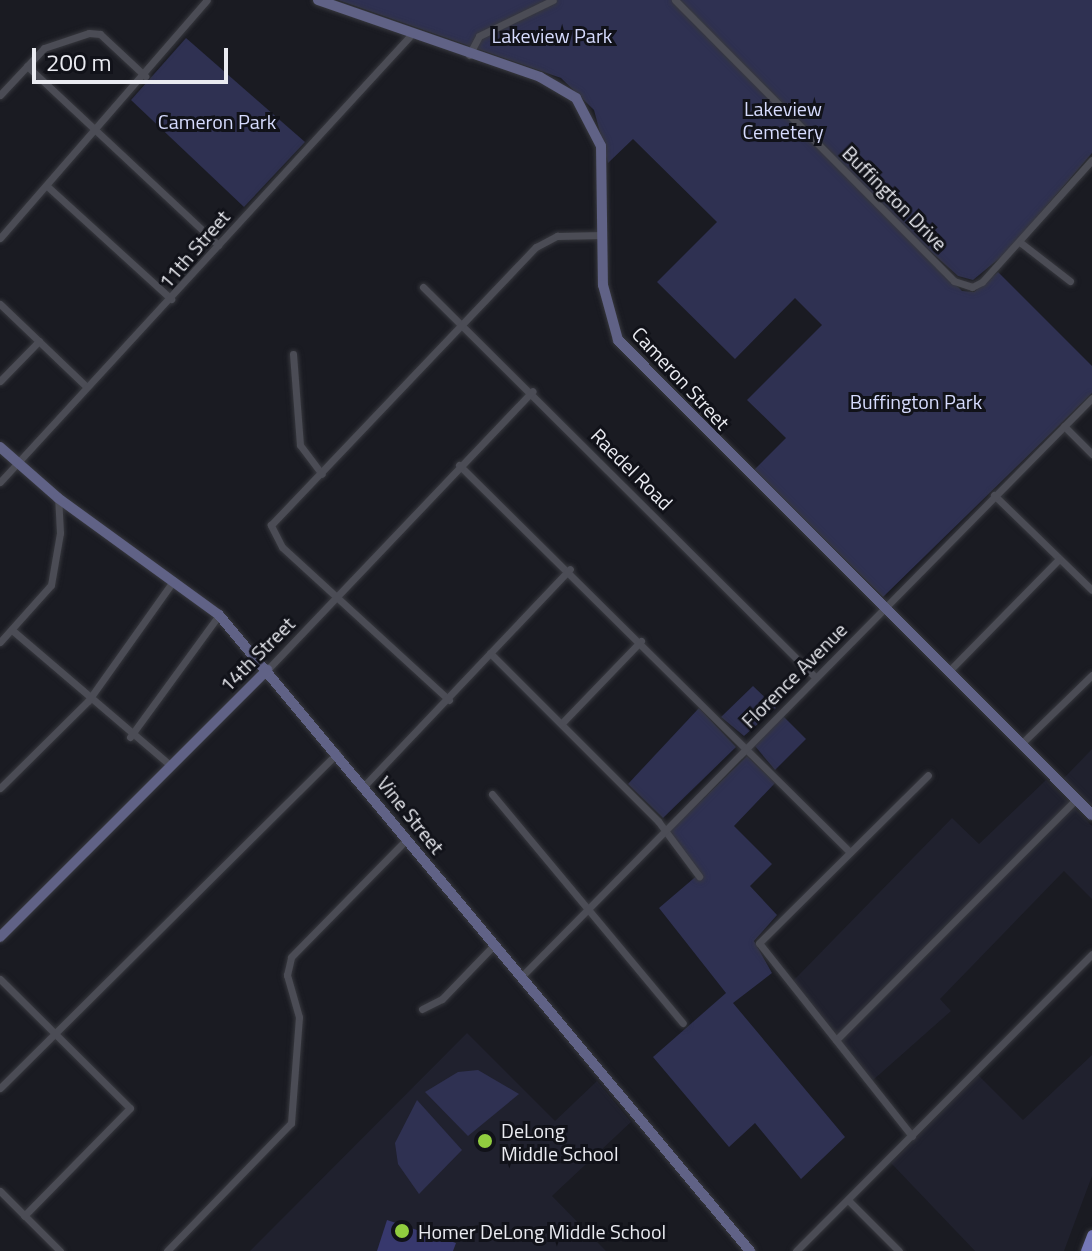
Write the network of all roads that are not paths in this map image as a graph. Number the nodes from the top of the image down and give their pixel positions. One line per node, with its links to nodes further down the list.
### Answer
1 (207, 0): 8 (street)
2 (318, 0): 5 (street, Cameron Street)
3 (553, 0): 6 (street)
4 (675, 0): 15 (street, Buffington Drive)
5 (410, 36): 6 (street, Cameron Street); 16 (street, 11th Street)
6 (469, 55): 13 (street, Cameron Street)
7 (27, 66): 8 (street); 9 (street); 10 (street)
8 (145, 76): 10 (street)
9 (0, 95)
10 (96, 130): 12 (street); 16 (street)
11 (1092, 160): 15 (street, Buffington Drive)
12 (47, 186): 14 (street); 19 (street)
13 (603, 235): 21 (street); 42 (street, Cameron Street)
14 (0, 238)
15 (1021, 243): 17 (street)
16 (218, 245): 19 (street, 11th Street)
17 (1070, 281)
18 (423, 287): 21 (street, Raedel Road)
19 (171, 299): 25 (street, 11th Street)
20 (0, 304): 22 (street)
21 (461, 323): 26 (street, Raedel Road); 33 (street)
22 (39, 341): 24 (street); 25 (street)
23 (293, 354): 33 (street)
24 (0, 381)
25 (87, 387): 31 (street, 11th Street)
26 (533, 391): 32 (street, 14th Street); 51 (street, Raedel Road)
27 (1092, 398): 28 (street, Florence Avenue)
28 (1064, 426): 30 (street); 35 (street, Florence Avenue)
29 (0, 447): 31 (street, Vine Street)
30 (1092, 454)
31 (17, 464): 34 (street, 11th Street); 36 (street, Vine Street)
32 (459, 465): 38 (street); 41 (street, 14th Street)
33 (322, 474): 41 (street)
34 (0, 482)
35 (994, 495): 37 (street); 42 (street, Florence Avenue)
36 (58, 498): 39 (street, Vine Street); 44 (street)
37 (1059, 559): 40 (street); 49 (street)
38 (570, 569): 45 (street); 47 (street)
39 (174, 580): 43 (street, Vine Street); 53 (street)
40 (1092, 590)
41 (337, 600): 48 (street, 14th Street); 52 (street)
42 (883, 607): 49 (street, Cameron Street); 51 (street, Florence Avenue)
43 (219, 615): 48 (street, Vine Street); 55 (street)
44 (12, 630): 46 (street); 53 (street)
45 (641, 641): 54 (street); 57 (street)
46 (0, 642)
47 (490, 653): 52 (street); 54 (street)
48 (267, 670): 58 (street, Vine Street); 59 (street, 14th Street)
49 (948, 672): 56 (street, Cameron Street)
50 (1092, 675): 56 (street)
51 (815, 677): 57 (street, Florence Avenue)
52 (449, 700): 61 (street)
53 (88, 701): 55 (street); 62 (street)
54 (562, 723): 66 (street)
55 (130, 737): 59 (street)
56 (1021, 744): 64 (street, Cameron Street)
57 (746, 746): 66 (street, Florence Avenue); 68 (street)
58 (337, 753): 61 (street, Vine Street); 78 (street)
59 (170, 765): 71 (street, 14th Street)
60 (928, 775): 68 (street)
61 (364, 786): 67 (street, Vine Street)
62 (0, 788)
63 (492, 794): 70 (street)
64 (1076, 799): 65 (street, Cameron Street); 79 (street)
65 (1092, 815)
66 (664, 831): 69 (street); 70 (street, Florence Avenue)
67 (407, 839): 72 (street, Vine Street); 87 (street)
68 (850, 852): 79 (street)
69 (699, 876)
70 (587, 908): 74 (street, Florence Avenue); 77 (street)
71 (0, 937)
72 (494, 945): 74 (street, Vine Street); 76 (street)
73 (1092, 954): 81 (street)
74 (521, 977): 88 (street, Vine Street)
75 (0, 979): 78 (street)
76 (422, 1009)
77 (683, 1023)
78 (55, 1034): 80 (street); 84 (street)
79 (836, 1040): 81 (street)
80 (0, 1088)
81 (912, 1136): 83 (street)
82 (0, 1191): 84 (street)
83 (848, 1200): 89 (street); 90 (street)
84 (24, 1216): 86 (street)
85 (1092, 1235): 91 (main road)
86 (60, 1251)
87 (167, 1251)
88 (750, 1251)
89 (796, 1251)
90 (899, 1251)
91 (1086, 1251)

